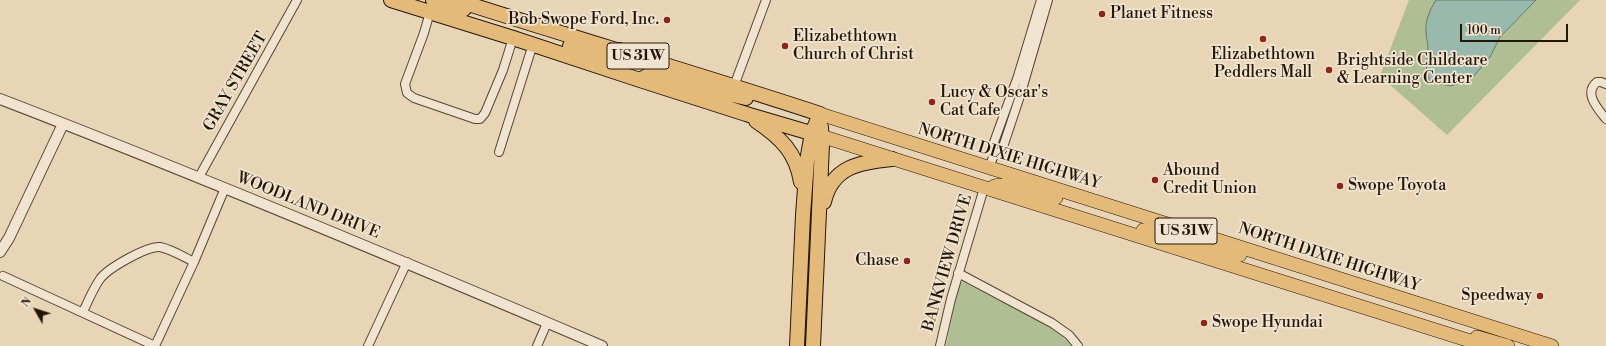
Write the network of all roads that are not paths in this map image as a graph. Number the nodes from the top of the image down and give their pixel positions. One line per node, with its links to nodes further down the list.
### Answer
1 (297, 0): 26 (street, GRAY STREET)
2 (392, 0): 7 (highway, US 31W)
3 (456, 0): 8 (highway, NORTH DIXIE HIGHWAY / US 31W)
4 (766, 0): 15 (street)
5 (1041, 0): 25 (street)
6 (1048, 0): 25 (street)
7 (431, 6): 8 (highway); 9 (highway, US 31W); 10 (street)
8 (534, 25): 12 (highway, NORTH DIXIE HIGHWAY / US 31W)
9 (483, 28): 10 (highway, US 31W); 12 (highway)
10 (514, 38): 11 (highway, US 31W)
11 (533, 44): 13 (highway, US 31W); 23 (street)
12 (619, 50): 15 (highway, NORTH DIXIE HIGHWAY / US 31W)
13 (640, 80): 16 (highway); 18 (highway, US 31W)
14 (1606, 84): 20 (street)
15 (734, 86): 16 (highway, NORTH DIXIE HIGHWAY / US 31W)
16 (766, 96): 19 (highway, NORTH DIXIE HIGHWAY / US 31W)
17 (0, 99): 21 (street, WOODLAND DRIVE)
18 (746, 114): 22 (highway, US 31W); 31 (highway)
19 (820, 114): 22 (highway); 25 (main road, NORTH DIXIE HIGHWAY / US 31W)
20 (1606, 118)
21 (63, 124): 26 (street, WOODLAND DRIVE); 34 (street)
22 (817, 135): 24 (main road, US 31W); 31 (highway); 32 (highway)
23 (499, 152)
24 (894, 160): 25 (main road); 28 (main road, US 31W); 32 (highway)
25 (991, 163): 29 (main road, NORTH DIXIE HIGHWAY / US 31W)
26 (199, 177): 27 (street, WOODLAND DRIVE)
27 (226, 188): 36 (street); 37 (street, WOODLAND DRIVE)
28 (984, 188): 29 (main road); 30 (main road, US 31W); 39 (street, BANKVIEW DRIVE)
29 (1087, 199): 33 (main road, NORTH DIXIE HIGHWAY / US 31W)
30 (1058, 211): 33 (main road); 35 (main road, US 31W)
31 (803, 215): 51 (highway)
32 (819, 226): 52 (highway)
33 (1187, 231): 41 (main road, NORTH DIXIE HIGHWAY / US 31W)
34 (1, 250)
35 (1181, 250): 38 (main road, US 31W); 41 (main road)
36 (194, 262): 43 (street); 47 (street)
37 (406, 262): 45 (street, WOODLAND DRIVE); 48 (street)
38 (1234, 267): 41 (main road); 42 (main road, US 31W)
39 (958, 273): 53 (street, BANKVIEW DRIVE); 54 (street)
40 (3, 276): 43 (street)
41 (1333, 277): 44 (main road, NORTH DIXIE HIGHWAY / US 31W)
42 (1331, 297): 44 (main road); 46 (main road, US 31W)
43 (83, 312): 47 (street)
44 (1452, 315): 57 (main road, NORTH DIXIE HIGHWAY / US 31W)
45 (547, 323): 49 (street); 50 (street, WOODLAND DRIVE)
46 (1419, 325): 55 (main road, US 31W); 56 (main road)
47 (155, 346)
48 (368, 346)
49 (537, 346)
50 (602, 346)
51 (797, 346)
52 (813, 346)
53 (940, 346)
54 (1078, 346)
55 (1486, 346)
56 (1508, 346)
57 (1552, 346)

